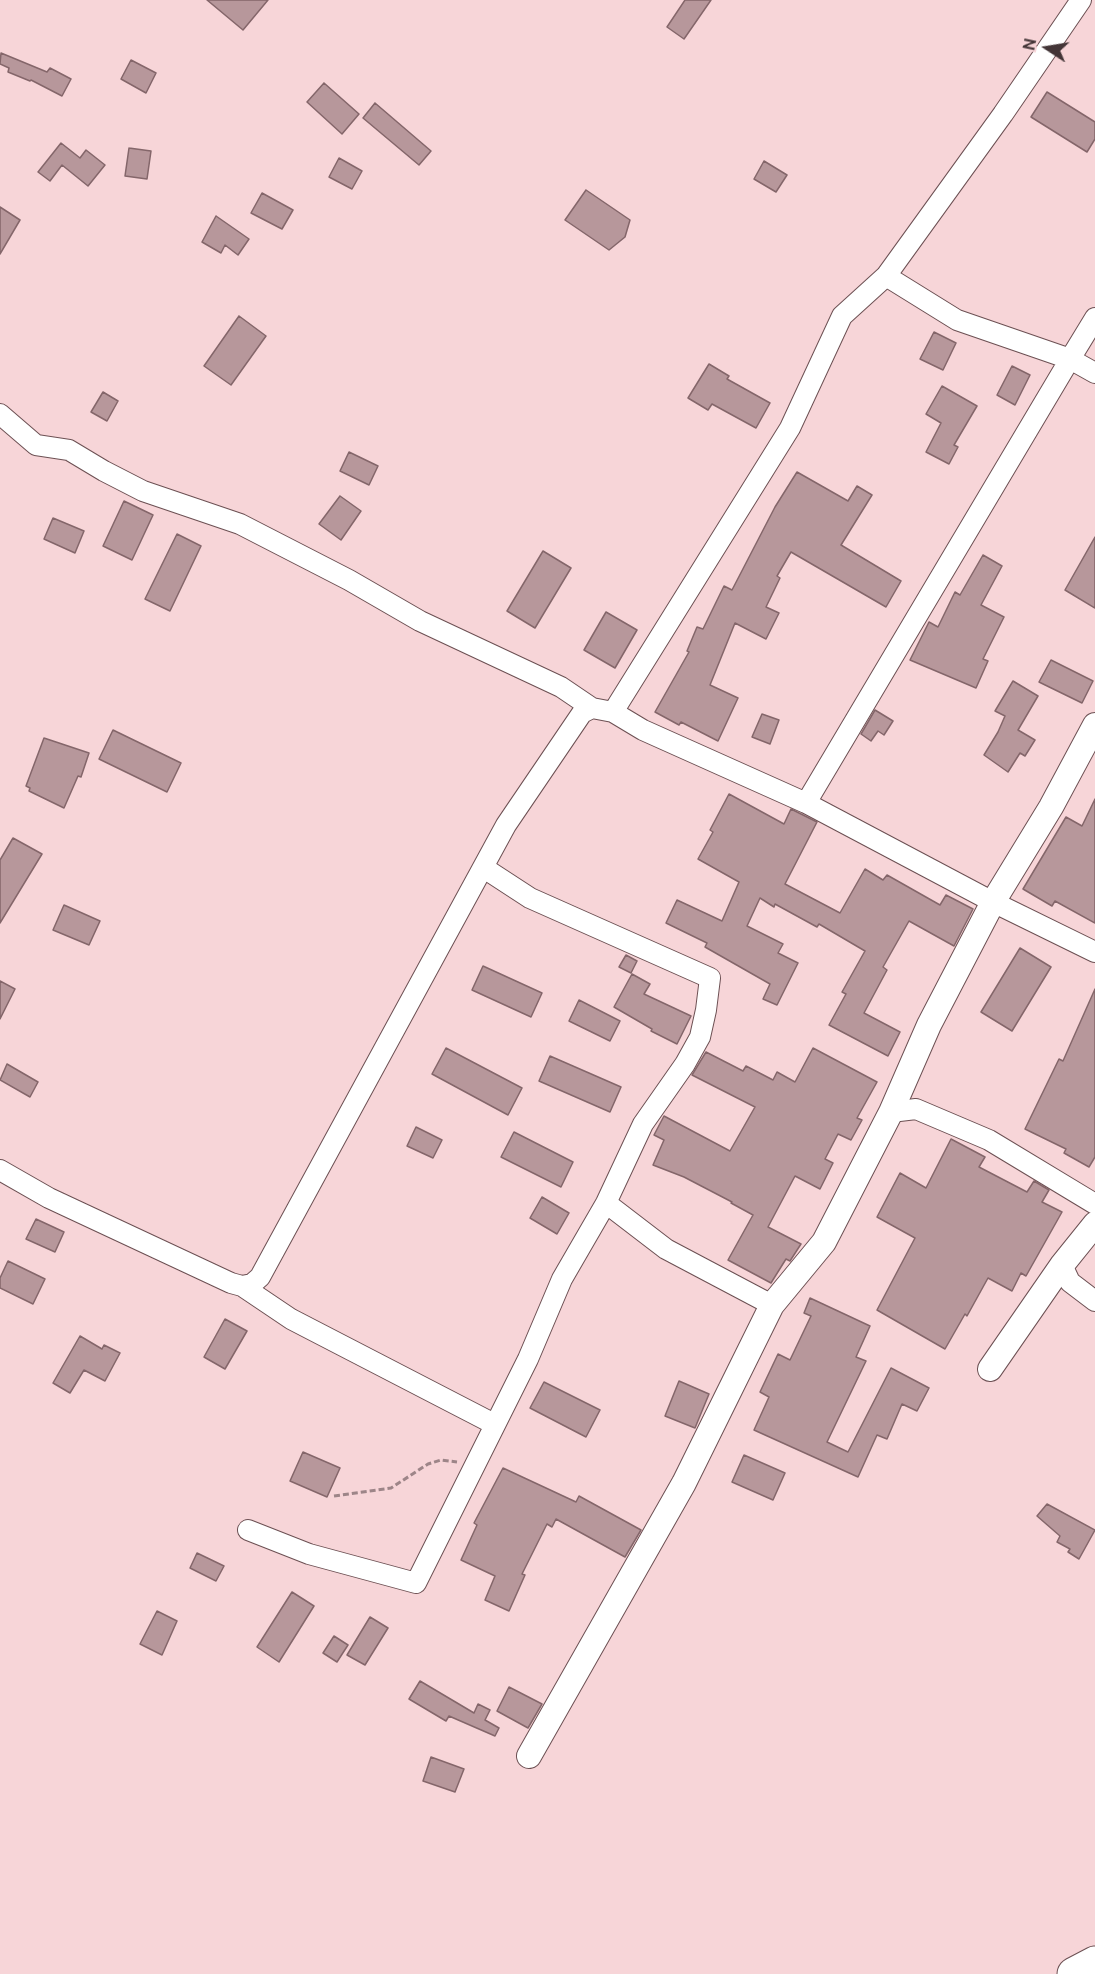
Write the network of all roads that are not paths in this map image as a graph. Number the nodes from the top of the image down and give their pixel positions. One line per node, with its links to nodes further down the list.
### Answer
1 (1081, 0): 2 (street)
2 (886, 276): 4 (street); 8 (street)
3 (1095, 318): 4 (street)
4 (1070, 360): 5 (street); 10 (street)
5 (1095, 373)
6 (0, 414): 7 (street)
7 (592, 708): 8 (street); 11 (street)
8 (613, 712): 10 (street)
9 (1095, 725): 12 (street)
10 (806, 803): 12 (street)
11 (484, 868): 18 (street); 22 (street)
12 (993, 902): 13 (street); 14 (street)
13 (1095, 952)
14 (905, 1081): 15 (street); 16 (street)
15 (916, 1109): 16 (street); 19 (street)
16 (891, 1112): 24 (street)
17 (0, 1170): 22 (street)
18 (606, 1203): 24 (street); 26 (street)
19 (1095, 1204)
20 (1095, 1224): 21 (street)
21 (1062, 1265): 23 (street); 25 (street)
22 (242, 1286): 26 (street)
23 (1095, 1301)
24 (772, 1305): 28 (street)
25 (990, 1369)
26 (494, 1424): 27 (street)
27 (248, 1530)
28 (529, 1756)
29 (1095, 1963): 30 (highway)
30 (1074, 1974)

